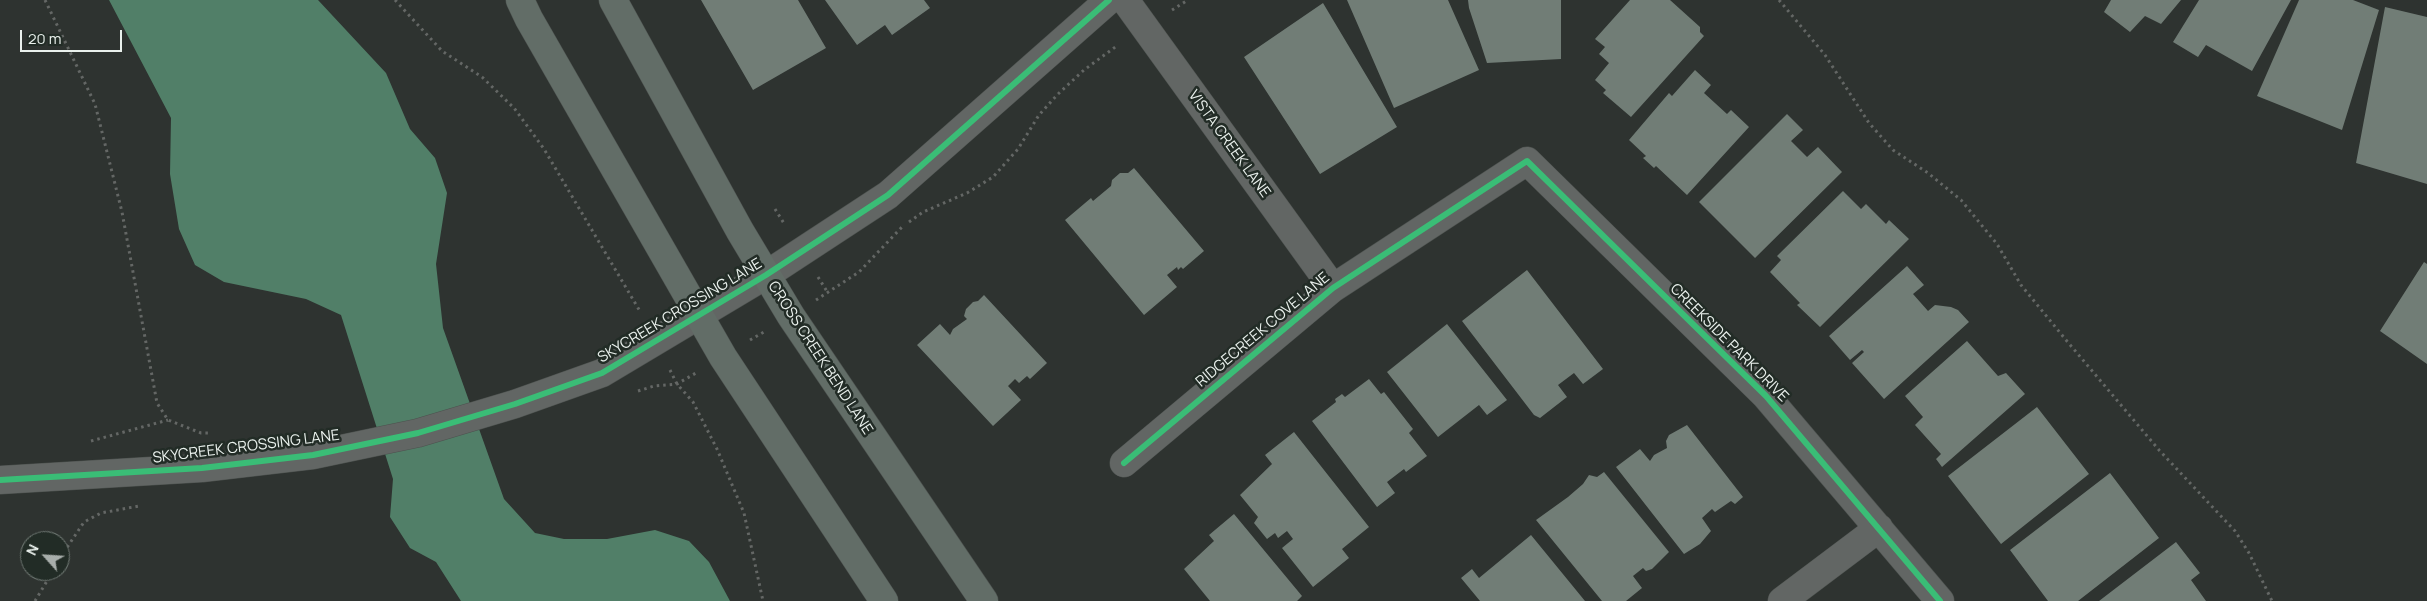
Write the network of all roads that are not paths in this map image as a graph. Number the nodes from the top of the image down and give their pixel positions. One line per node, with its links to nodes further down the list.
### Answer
1 (520, 0): 8 (main road)
2 (613, 0): 6 (main road, CROSS CREEK BEND LANE)
3 (1109, 0): 6 (street, SKYCREEK CROSSING LANE)
4 (1125, 0): 7 (street, VISTA CREEK LANE)
5 (1527, 161): 7 (street, RIDGECREEK COVE LANE); 11 (street, CREEKSIDE PARK DRIVE)
6 (766, 275): 8 (street, SKYCREEK CROSSING LANE); 13 (main road, CROSS CREEK BEND LANE)
7 (1333, 288): 9 (street, RIDGECREEK COVE LANE)
8 (700, 316): 10 (street, SKYCREEK CROSSING LANE); 12 (main road)
9 (1124, 463)
10 (0, 480)
11 (1879, 528): 14 (street); 15 (street, CREEKSIDE PARK DRIVE)
12 (884, 601)
13 (984, 601)
14 (1782, 601)
15 (1940, 601)

